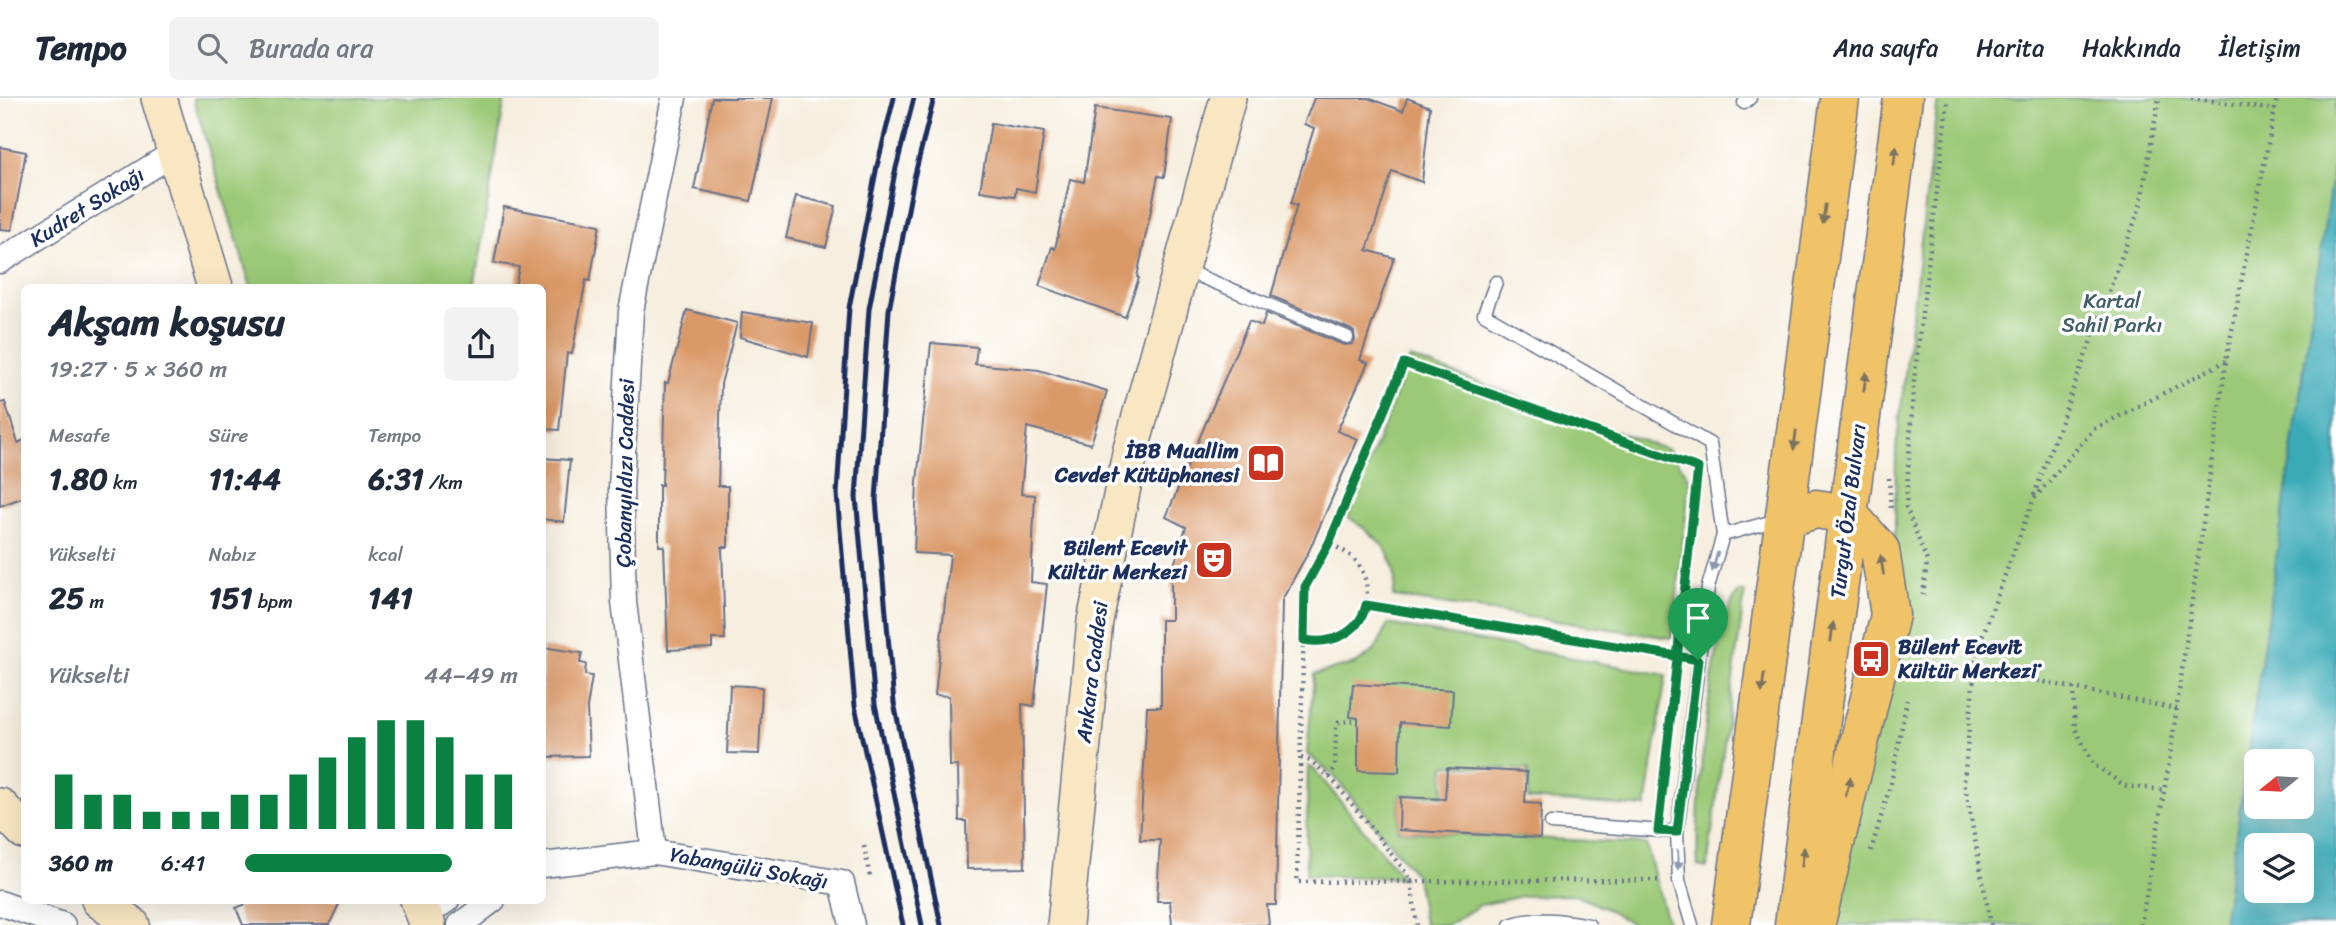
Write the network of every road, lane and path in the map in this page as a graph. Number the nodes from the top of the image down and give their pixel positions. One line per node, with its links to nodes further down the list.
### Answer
1 (159, 98): 11 (main road)
2 (674, 98): 49 (street, Çobanyıldızı Caddesi)
3 (1228, 98): 13 (main road, Ankara Caddesi)
4 (1840, 98): 22 (highway, one-way to 22)
5 (1903, 98): 21 (highway, Turgut Özal Bulvarı, one-way to 5)
6 (1948, 98): 26 (path)
7 (2159, 98): 20 (path)
8 (2191, 98): 10 (path)
9 (2277, 98): 10 (path)
10 (2275, 110): 17 (path)
11 (174, 153): 12 (street, Kudret Sokağı); 15 (main road)
12 (0, 261)
13 (1181, 268): 16 (lane); 65 (main road, Ankara Caddesi)
14 (1496, 282): 23 (lane)
15 (214, 284)
16 (1347, 337)
17 (2227, 361): 20 (path); 38 (path)
18 (1698, 468): 24 (path)
19 (1695, 495): 25 (path)
20 (2033, 499): 34 (path)
21 (1848, 514): 22 (highway); 71 (highway, Turgut Özal Bulvarı, one-way to 21); 72 (highway, one-way to 21)
22 (1785, 518): 23 (lane); 70 (highway, one-way to 70)
23 (1723, 535): 32 (lane, one-way to 32)
24 (1329, 543): 27 (path); 28 (path)
25 (1684, 589)
26 (1922, 601)
27 (1366, 605): 28 (path); 31 (path)
28 (1304, 640): 40 (path)
29 (1678, 642): 31 (path)
30 (1915, 655): 33 (path)
31 (1677, 656): 32 (path)
32 (1698, 660): 47 (lane)
33 (1913, 668): 34 (path); 35 (path)
34 (1975, 668): 36 (path); 73 (path)
35 (1911, 681)
36 (2073, 688): 38 (path); 42 (path)
37 (1908, 694): 50 (path)
38 (2177, 709): 42 (path)
39 (1353, 721): 41 (path)
40 (1301, 758): 41 (path); 55 (path)
41 (1329, 777): 55 (path)
42 (2165, 790): 74 (path)
43 (0, 806): 45 (main road)
44 (1551, 823): 46 (lane)
45 (21, 828)
46 (1658, 831): 47 (lane); 52 (path)
47 (1677, 832): 59 (lane, one-way to 59)
48 (864, 846): 54 (path)
49 (654, 852): 51 (street, Yabangülü Sokağı); 53 (street, Yabangülü Sokağı); 64 (street, Yabangülü Sokağı)
50 (1869, 857)
51 (546, 865)
52 (1658, 880): 55 (path); 59 (path)
53 (546, 881)
54 (871, 881)
55 (1411, 881): 66 (path)
56 (0, 903): 61 (street)
57 (104, 904): 62 (main road)
58 (488, 904): 63 (street)
59 (1687, 907): 69 (lane)
60 (1538, 922): 67 (lane); 68 (lane)
61 (64, 925)
62 (132, 925)
63 (460, 925)
64 (852, 925)
65 (1065, 925)
66 (1417, 925)
67 (1510, 925)
68 (1589, 925)
69 (1692, 925)
70 (1731, 925)
71 (1794, 925)
72 (1815, 925)
73 (1991, 925)
74 (2141, 925)

